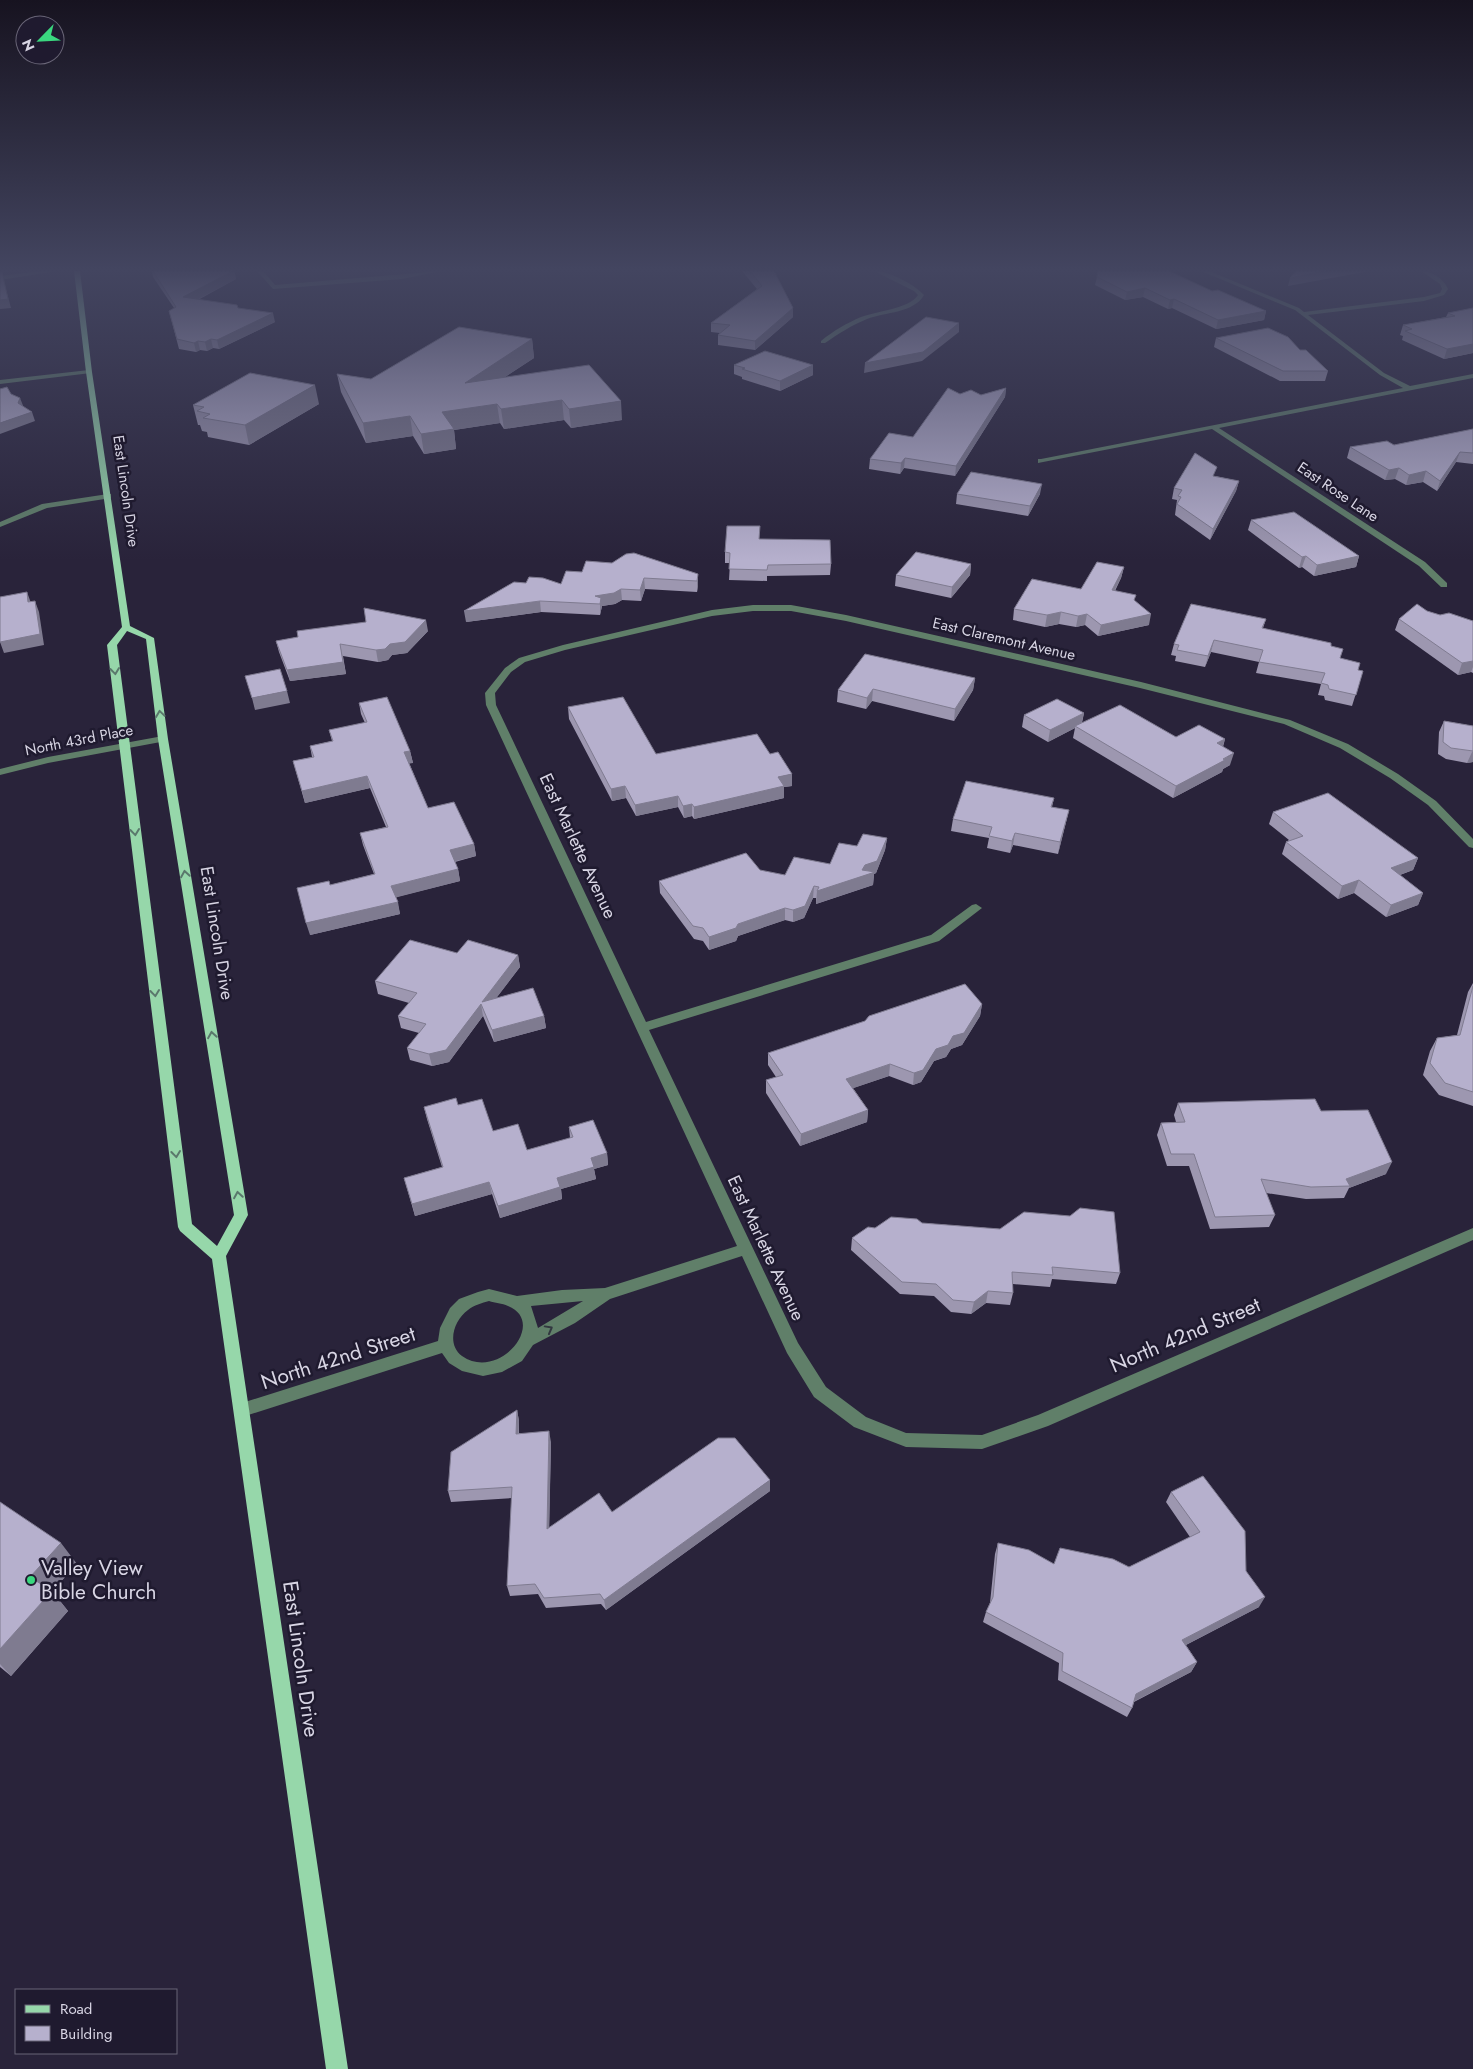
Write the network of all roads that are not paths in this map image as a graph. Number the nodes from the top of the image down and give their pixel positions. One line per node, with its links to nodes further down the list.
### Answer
1 (88, 368): 3 (main road, East Lincoln Drive)
2 (1374, 368): 6 (street)
3 (89, 372): 5 (street); 9 (main road, East Lincoln Drive)
4 (1473, 376): 6 (street)
5 (0, 382)
6 (1408, 388): 7 (street)
7 (1213, 427): 8 (street); 11 (street, East Rose Lane)
8 (1041, 461)
9 (108, 496): 10 (street); 12 (main road, East Lincoln Drive)
10 (0, 525)
11 (1444, 585)
12 (126, 627): 14 (main road, East Lincoln Drive, one-way to 12); 15 (main road, one-way to 15)
13 (499, 680): 17 (street, East Claremont Avenue); 19 (street, East Marlette Avenue)
14 (163, 739): 15 (street, North 43rd Place); 22 (main road, East Lincoln Drive, one-way to 14)
15 (124, 747): 16 (street, North 43rd Place); 22 (main road, one-way to 22)
16 (0, 772)
17 (1473, 846)
18 (976, 908): 19 (street)
19 (642, 1028): 21 (street, East Marlette Avenue)
20 (1473, 1234): 28 (street, North 42nd Street)
21 (745, 1249): 23 (street); 28 (street, East Marlette Avenue)
22 (219, 1256): 27 (main road, East Lincoln Drive)
23 (605, 1294): 24 (street); 25 (street, one-way to 23)
24 (517, 1302): 25 (street); 26 (street)
25 (529, 1340): 26 (street)
26 (446, 1345): 27 (street, North 42nd Street)
27 (242, 1410): 29 (main road, East Lincoln Drive)
28 (906, 1440)
29 (337, 2069)

